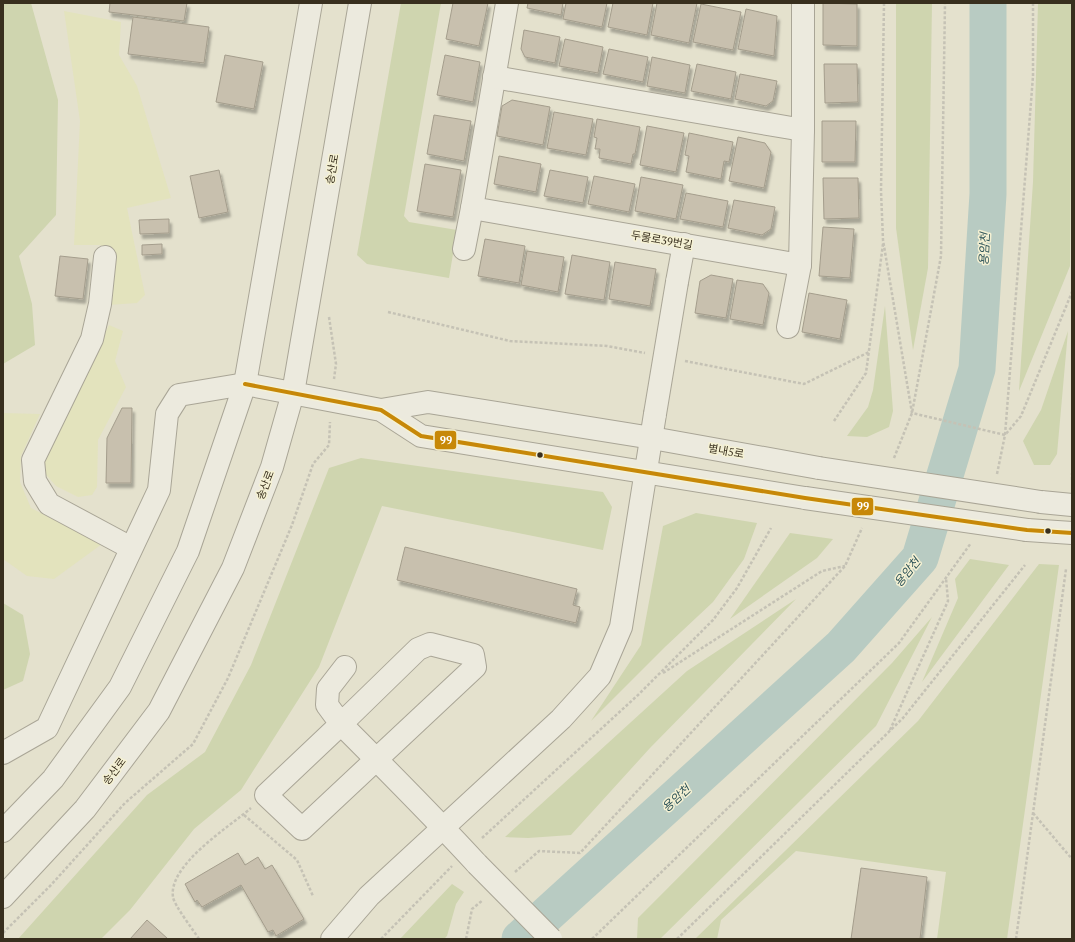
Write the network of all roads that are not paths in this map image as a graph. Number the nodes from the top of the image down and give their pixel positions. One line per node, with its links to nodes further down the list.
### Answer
1 (311, 3): 13 (street)
2 (360, 3): 14 (street, 송산로)
3 (507, 3): 5 (street)
4 (803, 3): 6 (street)
5 (494, 77): 6 (street); 7 (street)
6 (803, 130): 11 (street)
7 (472, 208): 8 (street, 두물로39번길); 9 (street)
8 (684, 244): 11 (street, 두물로39번길); 16 (street, bridge)
9 (464, 249)
10 (105, 257): 20 (street)
11 (800, 265): 12 (street)
12 (788, 327)
13 (245, 384): 14 (street, 별내5로); 20 (street, 별내5로); 26 (street)
14 (293, 392): 15 (street, 별내5로); 27 (street, 송산로)
15 (381, 410): 16 (street, 별내5로); 17 (street, 별내5로)
16 (652, 438): 17 (street); 18 (street, 별내5로, bridge)
17 (646, 471): 19 (street, 별내5로, bridge); 25 (street)
18 (1072, 505)
19 (1072, 533)
20 (131, 548): 23 (street, 별내5로)
21 (345, 667): 22 (street)
22 (341, 724): 24 (street); 24 (street); 24 (street)
23 (3, 753)
24 (376, 759): 25 (street)
25 (444, 828): 28 (street); 29 (street, bridge)
26 (3, 831)
27 (3, 897)
28 (332, 939)
29 (551, 939)

